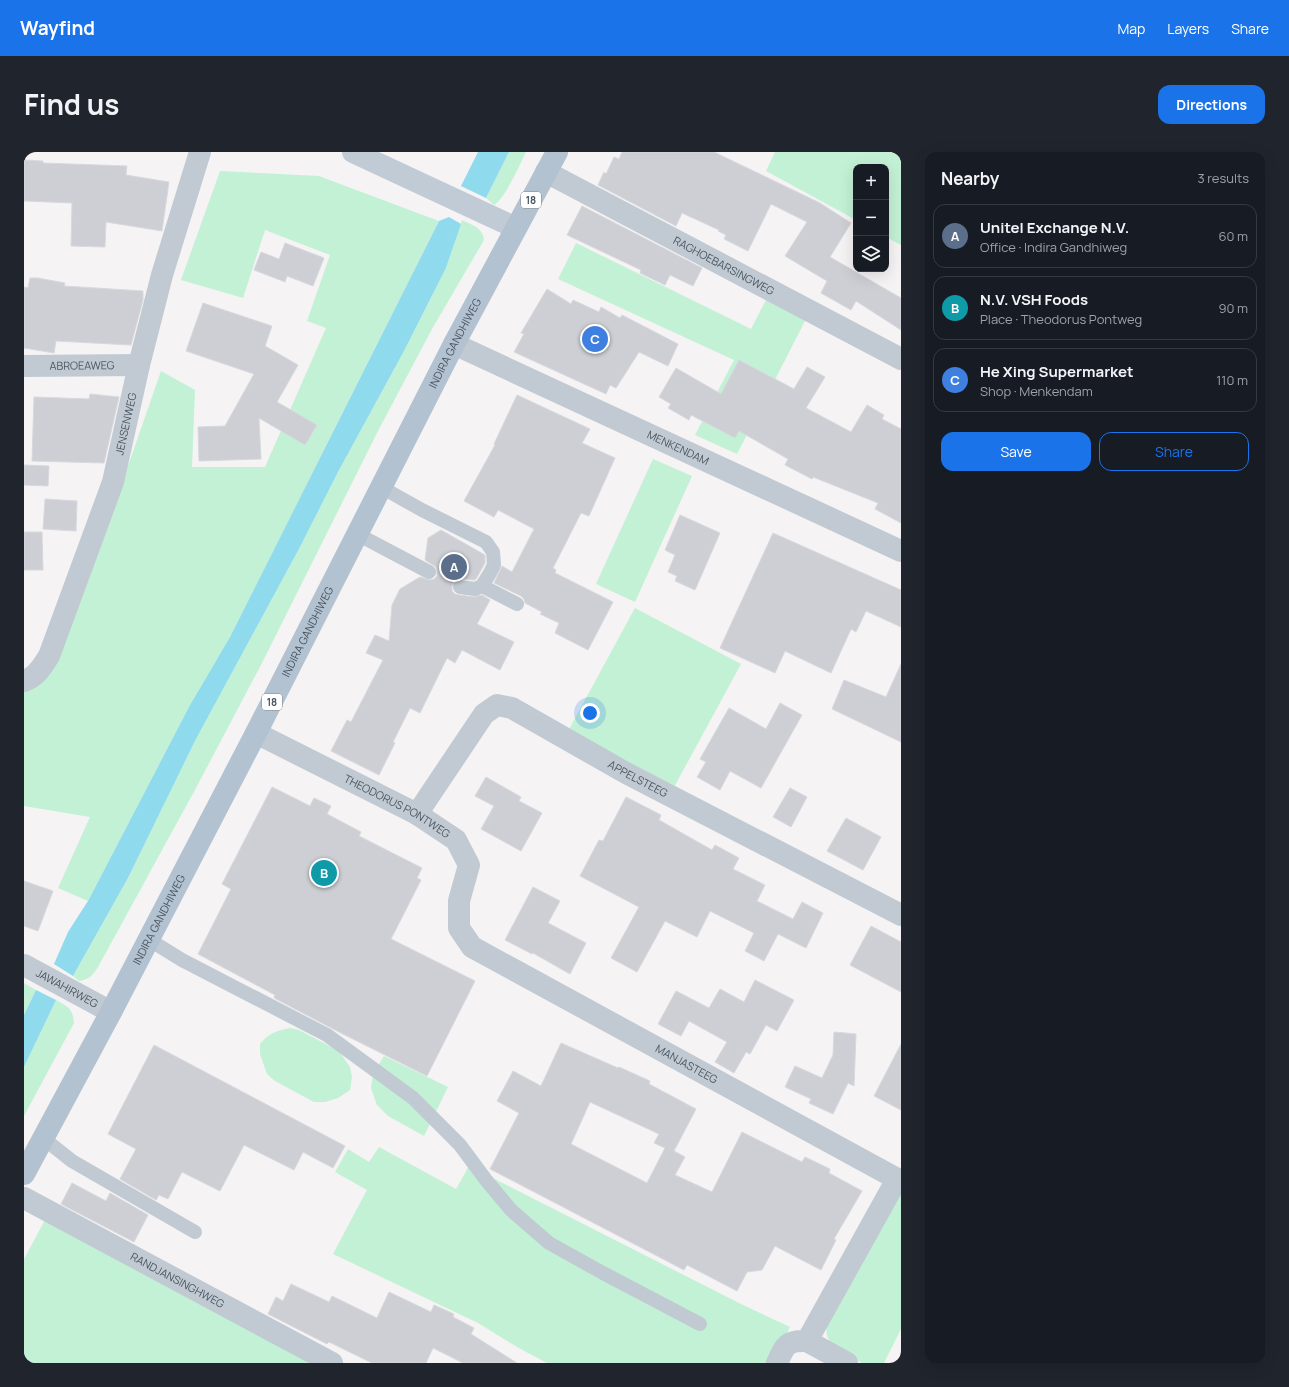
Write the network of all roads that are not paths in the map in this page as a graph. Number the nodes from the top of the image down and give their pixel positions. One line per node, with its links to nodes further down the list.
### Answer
1 (200, 152): 8 (street, JENSENWEG)
2 (352, 152): 5 (street)
3 (557, 152): 4 (main road, INDIRA GANDHIWEG / 18)
4 (546, 172): 5 (main road, INDIRA GANDHIWEG / 18); 7 (street, RAGHOEBARSINGWEG)
5 (516, 228): 6 (main road, INDIRA GANDHIWEG / 18)
6 (454, 344): 10 (main road, INDIRA GANDHIWEG / 18); 12 (street, MENKENDAM)
7 (901, 359)
8 (139, 365): 9 (street, ABROEAWEG); 17 (street, JENSENWEG)
9 (24, 366)
10 (381, 487): 11 (main road, INDIRA GANDHIWEG / 18); 14 (lane)
11 (358, 534): 13 (lane); 18 (main road, INDIRA GANDHIWEG / 18)
12 (901, 551)
13 (429, 572)
14 (482, 586): 15 (lane); 16 (lane)
15 (460, 588)
16 (517, 604)
17 (24, 681)
18 (256, 733): 19 (street, THEODORUS PONTWEG); 21 (main road, INDIRA GANDHIWEG / 18)
19 (417, 814): 20 (street, APPELSTEEG); 22 (street, THEODORUS PONTWEG)
20 (901, 915)
21 (148, 939): 24 (main road, INDIRA GANDHIWEG / 18); 30 (lane)
22 (472, 947): 27 (street, MANJASTEEG)
23 (24, 965): 24 (street, JAWAHIRWEG)
24 (110, 1012): 25 (main road, INDIRA GANDHIWEG / 18)
25 (43, 1138): 26 (main road, INDIRA GANDHIWEG / 18); 29 (lane)
26 (24, 1174)
27 (899, 1180): 31 (street)
28 (24, 1198): 32 (street, RANDJANSINGHWEG)
29 (195, 1232)
30 (700, 1324)
31 (807, 1341): 33 (street); 34 (street)
32 (332, 1363)
33 (777, 1363)
34 (848, 1363)

